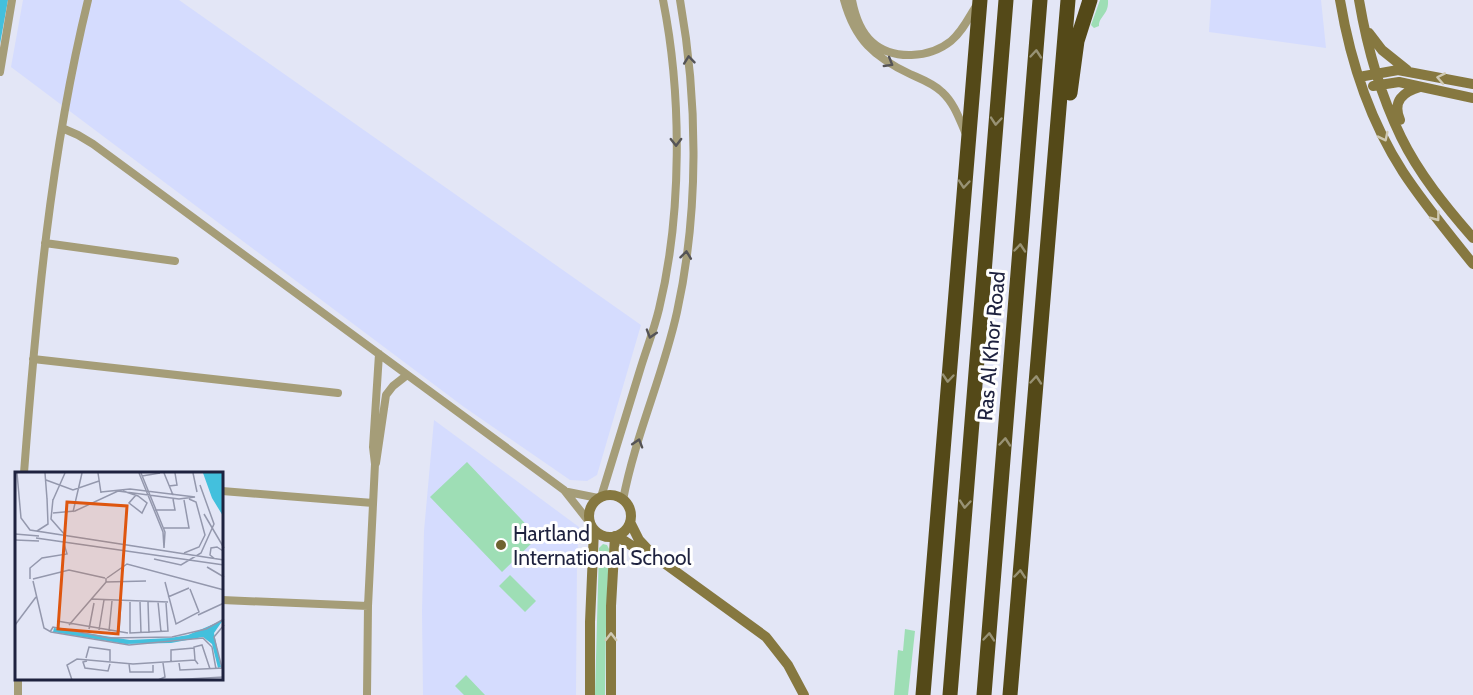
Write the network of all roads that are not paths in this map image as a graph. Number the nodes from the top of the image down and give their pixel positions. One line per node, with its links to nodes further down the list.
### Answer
1 (12, 0): 16 (street)
2 (88, 0): 25 (street)
3 (663, 0): 42 (street, one-way to 42)
4 (680, 0): 43 (street, one-way to 4)
5 (844, 0): 26 (street, one-way to 26)
6 (852, 0): 7 (street)
7 (980, 0): 26 (highway)
8 (1006, 0): 57 (highway, Ras Al Khor Road, one-way to 57)
9 (1040, 0): 58 (highway, Ras Al Khor Road, one-way to 9)
10 (1068, 0): 28 (highway)
11 (1090, 0): 28 (highway)
12 (1340, 0): 17 (street)
13 (1345, 0): 17 (street)
14 (1359, 0): 15 (street)
15 (1363, 22): 17 (street); 18 (street)
16 (0, 72)
17 (1368, 72): 18 (street); 20 (street); 22 (street)
18 (1410, 72): 19 (street, one-way to 18)
19 (1473, 84)
20 (1380, 85): 21 (street); 22 (street); 27 (street)
21 (1420, 86): 23 (street); 27 (street)
22 (1364, 89): 24 (street)
23 (1473, 98)
24 (1368, 100): 29 (street); 33 (street, one-way to 33)
25 (62, 128): 31 (street); 34 (street)
26 (968, 138): 49 (highway, one-way to 49)
27 (1416, 162): 29 (street)
28 (1053, 174): 59 (highway, one-way to 28)
29 (1437, 195): 30 (street)
30 (1473, 238)
31 (45, 243): 32 (street); 35 (street)
32 (175, 261)
33 (1473, 264)
34 (379, 354): 36 (street); 38 (street)
35 (33, 359): 37 (street); 39 (street)
36 (407, 375): 38 (street); 41 (street)
37 (338, 393)
38 (375, 464): 44 (street)
39 (24, 472)
40 (224, 490): 44 (street)
41 (564, 490): 42 (street); 46 (street)
42 (600, 497): 43 (street); 46 (street)
43 (623, 500): 45 (street)
44 (373, 503): 50 (street)
45 (630, 522): 47 (street); 54 (street)
46 (592, 526): 47 (street); 52 (street)
47 (616, 536): 53 (street, one-way to 47); 54 (street)
48 (224, 600): 50 (street)
49 (930, 604): 55 (highway); 56 (highway)
50 (368, 606): 51 (street)
51 (367, 695)
52 (590, 695)
53 (611, 695)
54 (802, 695)
55 (923, 695)
56 (933, 695)
57 (950, 695)
58 (984, 695)
59 (1010, 695)

